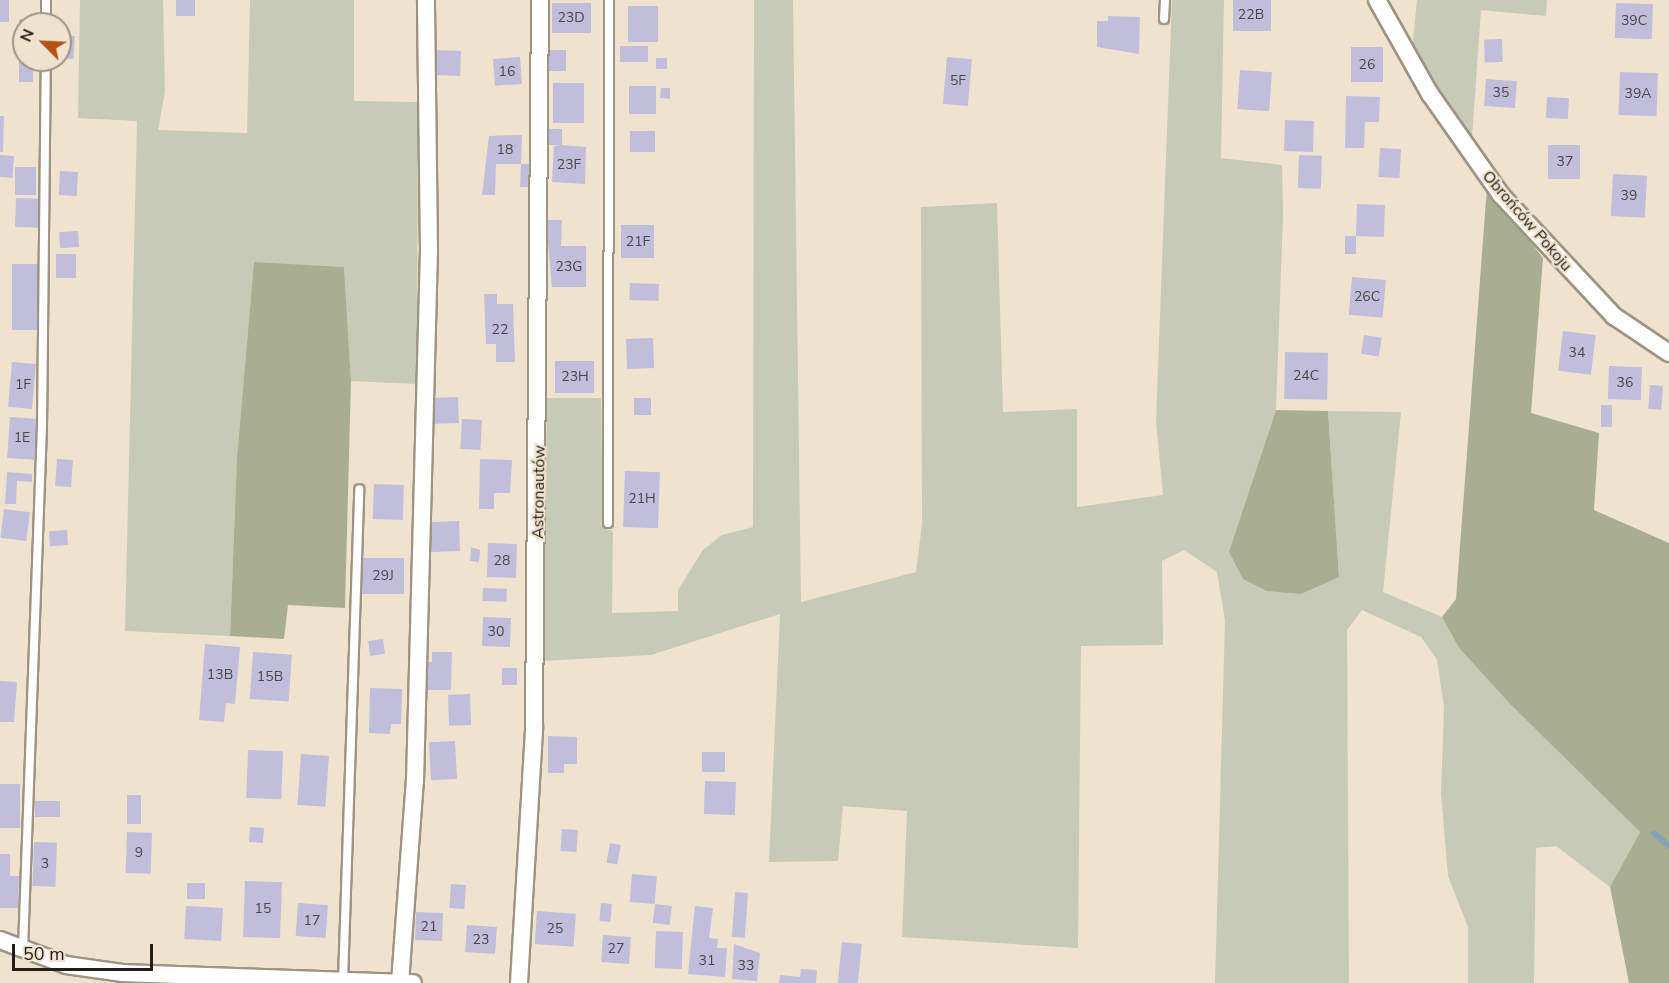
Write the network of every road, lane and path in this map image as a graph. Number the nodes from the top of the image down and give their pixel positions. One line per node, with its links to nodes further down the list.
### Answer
1 (426, 0): 14 (street)
2 (540, 0): 16 (street, Astronautów)
3 (609, 0): 10 (lane)
4 (1165, 0): 6 (lane)
5 (1377, 0): 8 (street, Obrońców Pokoju)
6 (1164, 19)
7 (46, 72): 12 (lane)
8 (1669, 353)
9 (359, 489): 13 (lane)
10 (608, 523)
11 (0, 940): 12 (street)
12 (23, 949): 13 (street)
13 (343, 981): 14 (street)
14 (400, 983): 15 (street)
15 (413, 983)
16 (519, 983)

